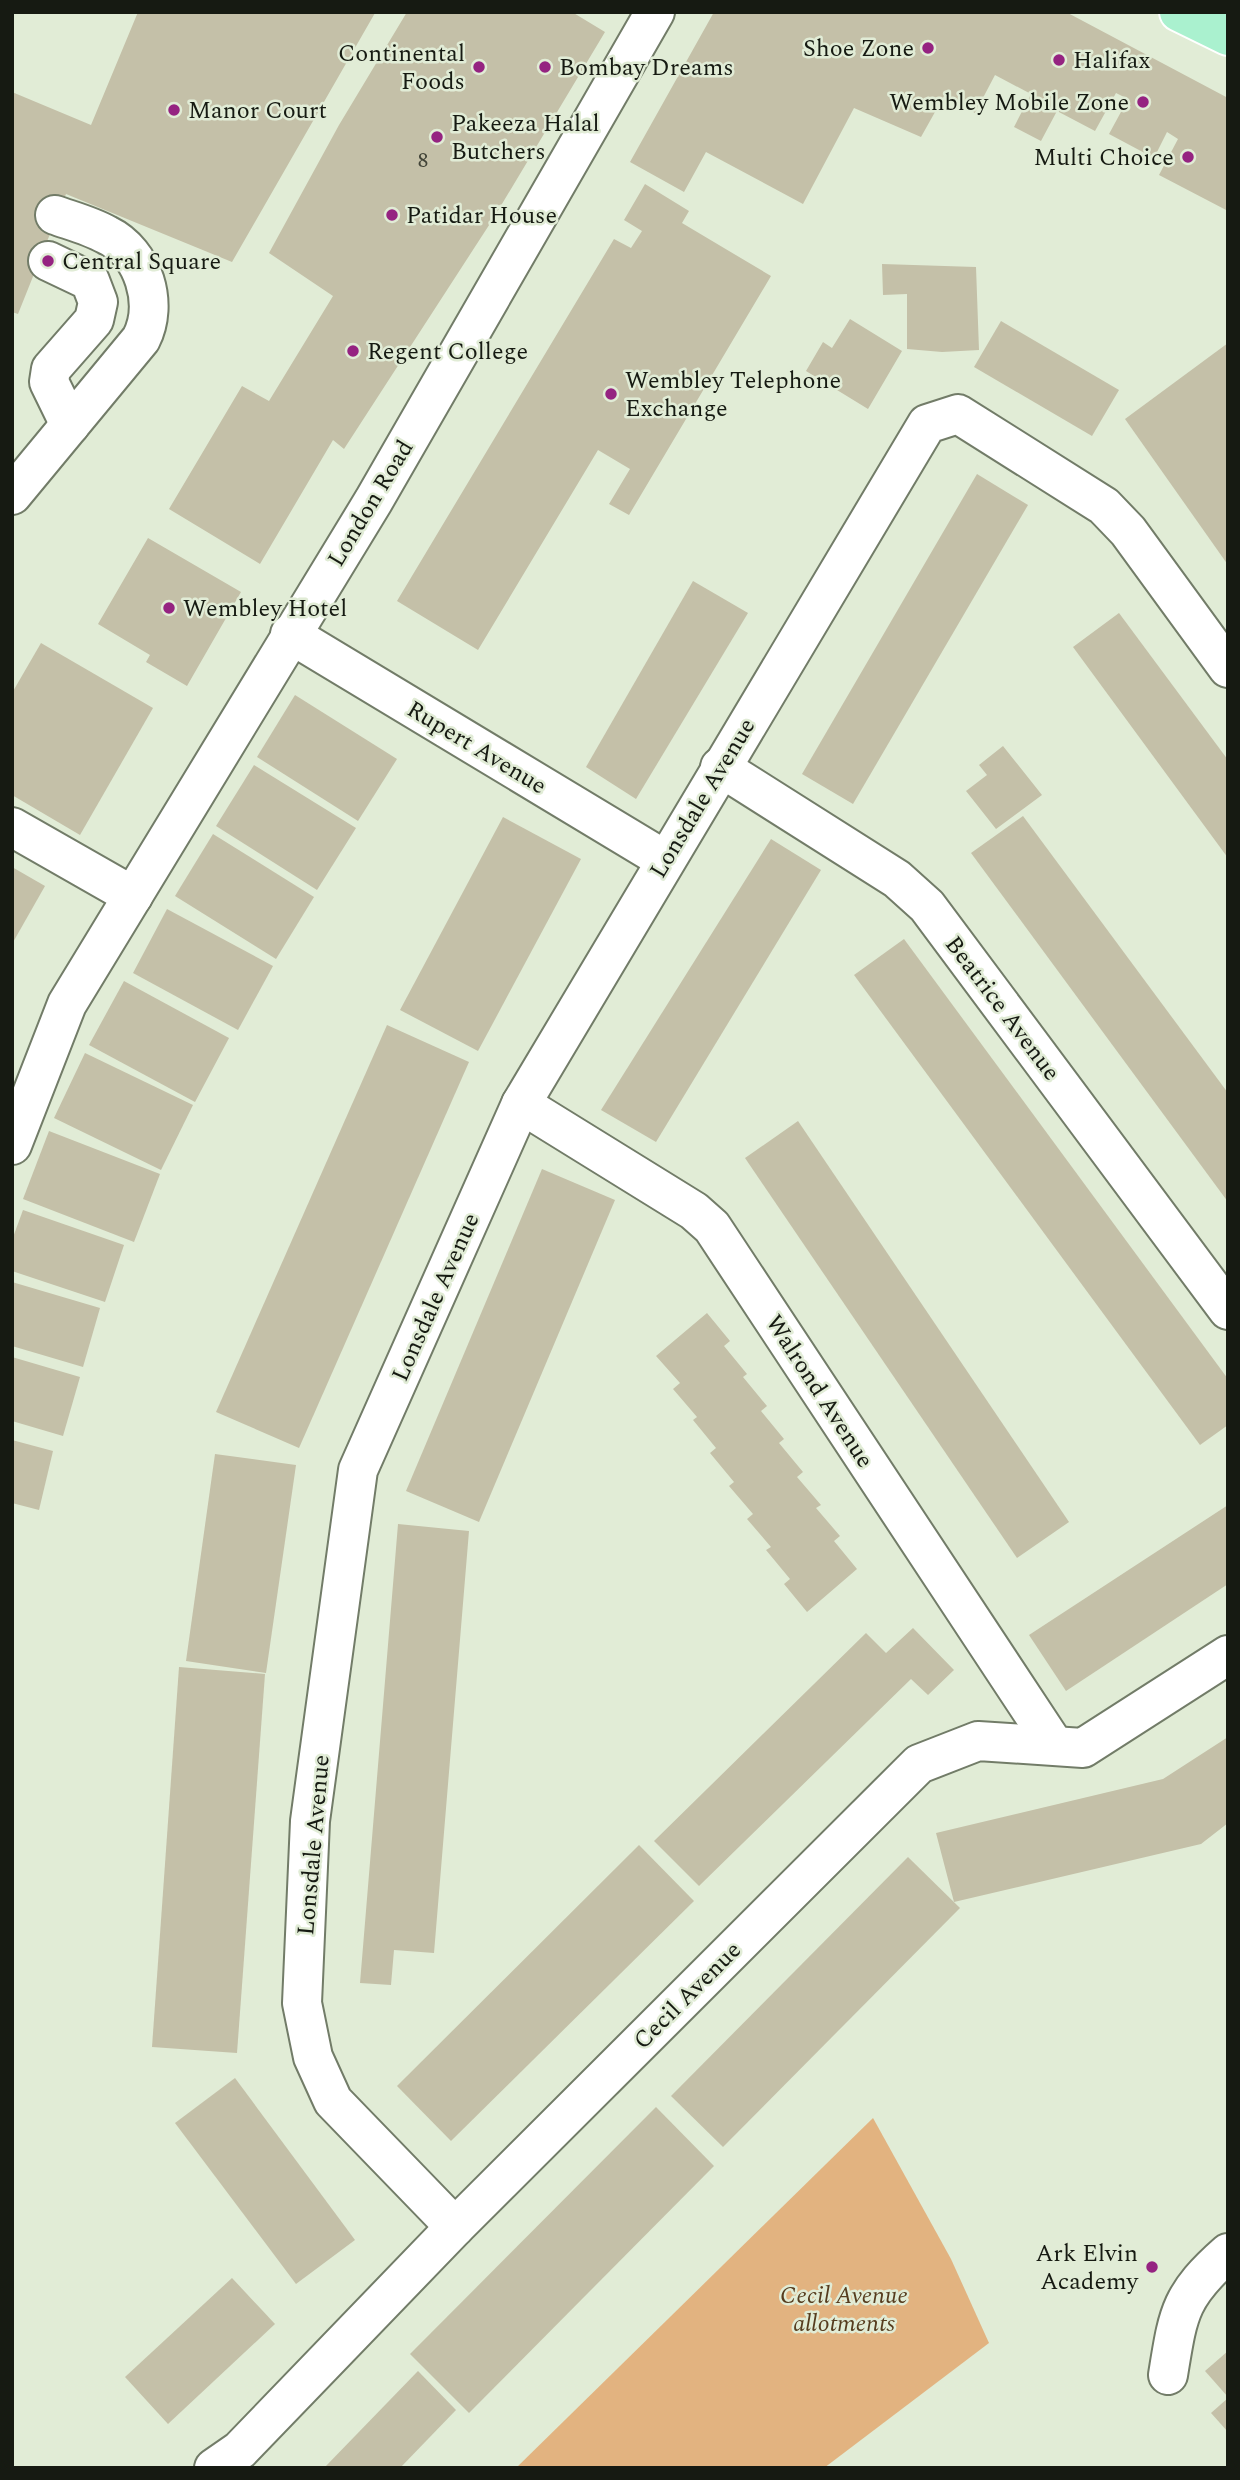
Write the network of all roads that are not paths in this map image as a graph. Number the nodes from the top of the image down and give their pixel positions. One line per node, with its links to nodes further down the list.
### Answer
1 (655, 12): 8 (street, London Road)
2 (1179, 12): 3 (main road)
3 (1228, 36)
4 (55, 215): 6 (street)
5 (48, 261): 6 (street)
6 (70, 425): 7 (street)
7 (12, 495)
8 (290, 634): 12 (street, Rupert Avenue); 13 (street, London Road)
9 (1228, 668): 10 (street, Lonsdale Avenue)
10 (720, 767): 12 (street, Lonsdale Avenue); 16 (street, Beatrice Avenue)
11 (12, 827): 13 (street)
12 (664, 860): 14 (street, Lonsdale Avenue)
13 (132, 896): 15 (street, London Road)
14 (522, 1104): 18 (street, Walrond Avenue); 19 (street, Lonsdale Avenue)
15 (12, 1145)
16 (1228, 1310)
17 (1228, 1655): 18 (street, Cecil Avenue)
18 (1054, 1745): 19 (street, Cecil Avenue)
19 (455, 2227): 22 (street, Cecil Avenue)
20 (1228, 2253): 21 (street)
21 (1168, 2375)
22 (214, 2468)

